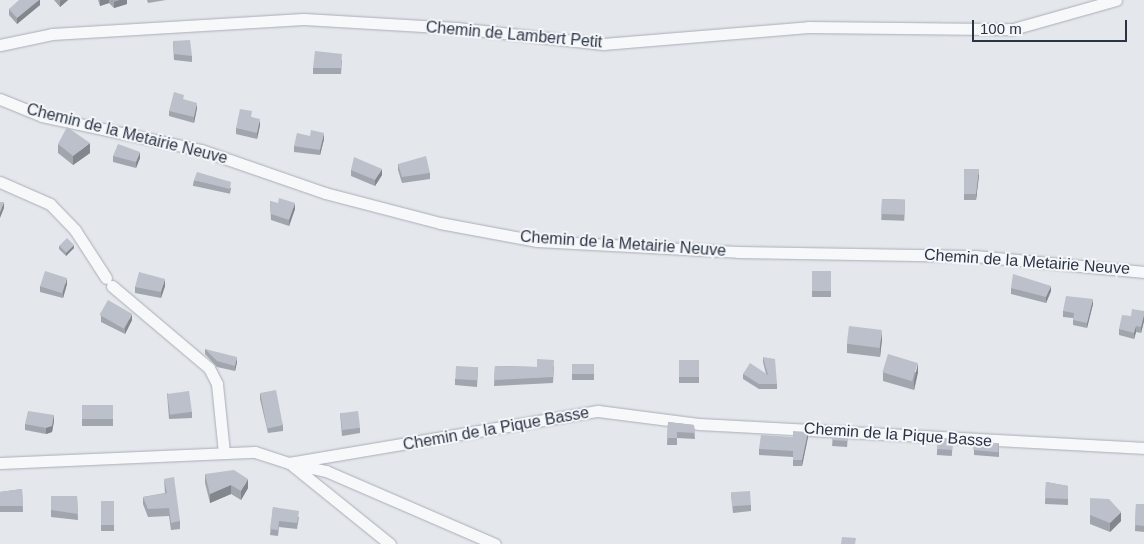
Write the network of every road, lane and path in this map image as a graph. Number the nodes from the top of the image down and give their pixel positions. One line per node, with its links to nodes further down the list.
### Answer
1 (1116, 0): 2 (street, Chemin de Lambert Petit)
2 (0, 45)
3 (0, 99): 5 (street, Chemin de la Metairie Neuve)
4 (0, 182): 7 (street)
5 (1144, 272)
6 (1144, 448): 9 (street, Chemin de la Pique Basse)
7 (224, 453): 8 (street, Chemin de la Pique Basse); 9 (street, Chemin de la Pique Basse)
8 (0, 463)
9 (289, 463): 10 (street); 11 (street)
10 (390, 544)
11 (495, 544)

